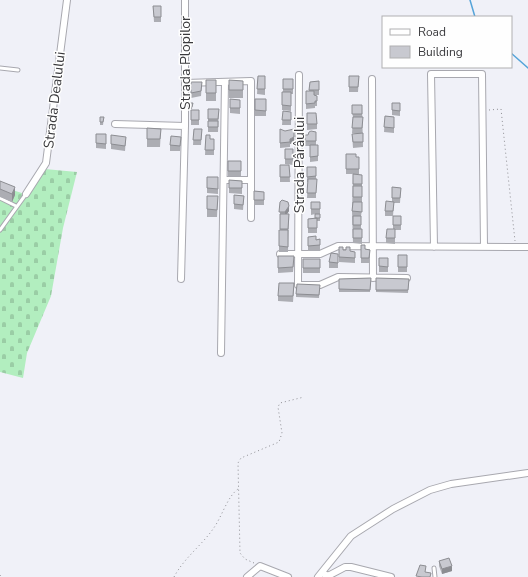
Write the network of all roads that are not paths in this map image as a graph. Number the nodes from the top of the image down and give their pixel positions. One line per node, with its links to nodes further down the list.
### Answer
1 (67, 0): 13 (street, Strada Dealului)
2 (185, 0): 8 (street, Strada Plopilor)
3 (0, 68): 4 (lane)
4 (18, 70)
5 (299, 75): 23 (street, Strada Pârâului)
6 (372, 79): 18 (street)
7 (225, 82): 8 (street); 11 (street); 12 (street)
8 (185, 83): 10 (street, Strada Plopilor)
9 (115, 124): 10 (street)
10 (185, 126): 26 (street, Strada Plopilor)
11 (224, 180): 12 (street); 27 (street)
12 (251, 180): 16 (street)
13 (26, 194): 15 (lane)
14 (0, 198): 15 (lane)
15 (16, 206): 17 (lane)
16 (251, 218)
17 (0, 230)
18 (374, 246): 19 (street); 23 (street); 24 (street)
19 (434, 247): 20 (street); 20 (street)
20 (484, 247): 21 (street)
21 (528, 247)
22 (280, 254): 23 (street)
23 (299, 254): 24 (street, Strada Pârâului)
24 (373, 278): 25 (street, Strada Pârâului)
25 (407, 278)
26 (181, 279)
27 (221, 353)
28 (528, 473): 30 (street)
29 (434, 568): 34 (lane)
30 (320, 575): 33 (street)
31 (247, 577): 32 (street)
32 (288, 577)
33 (391, 577)
34 (435, 577)

